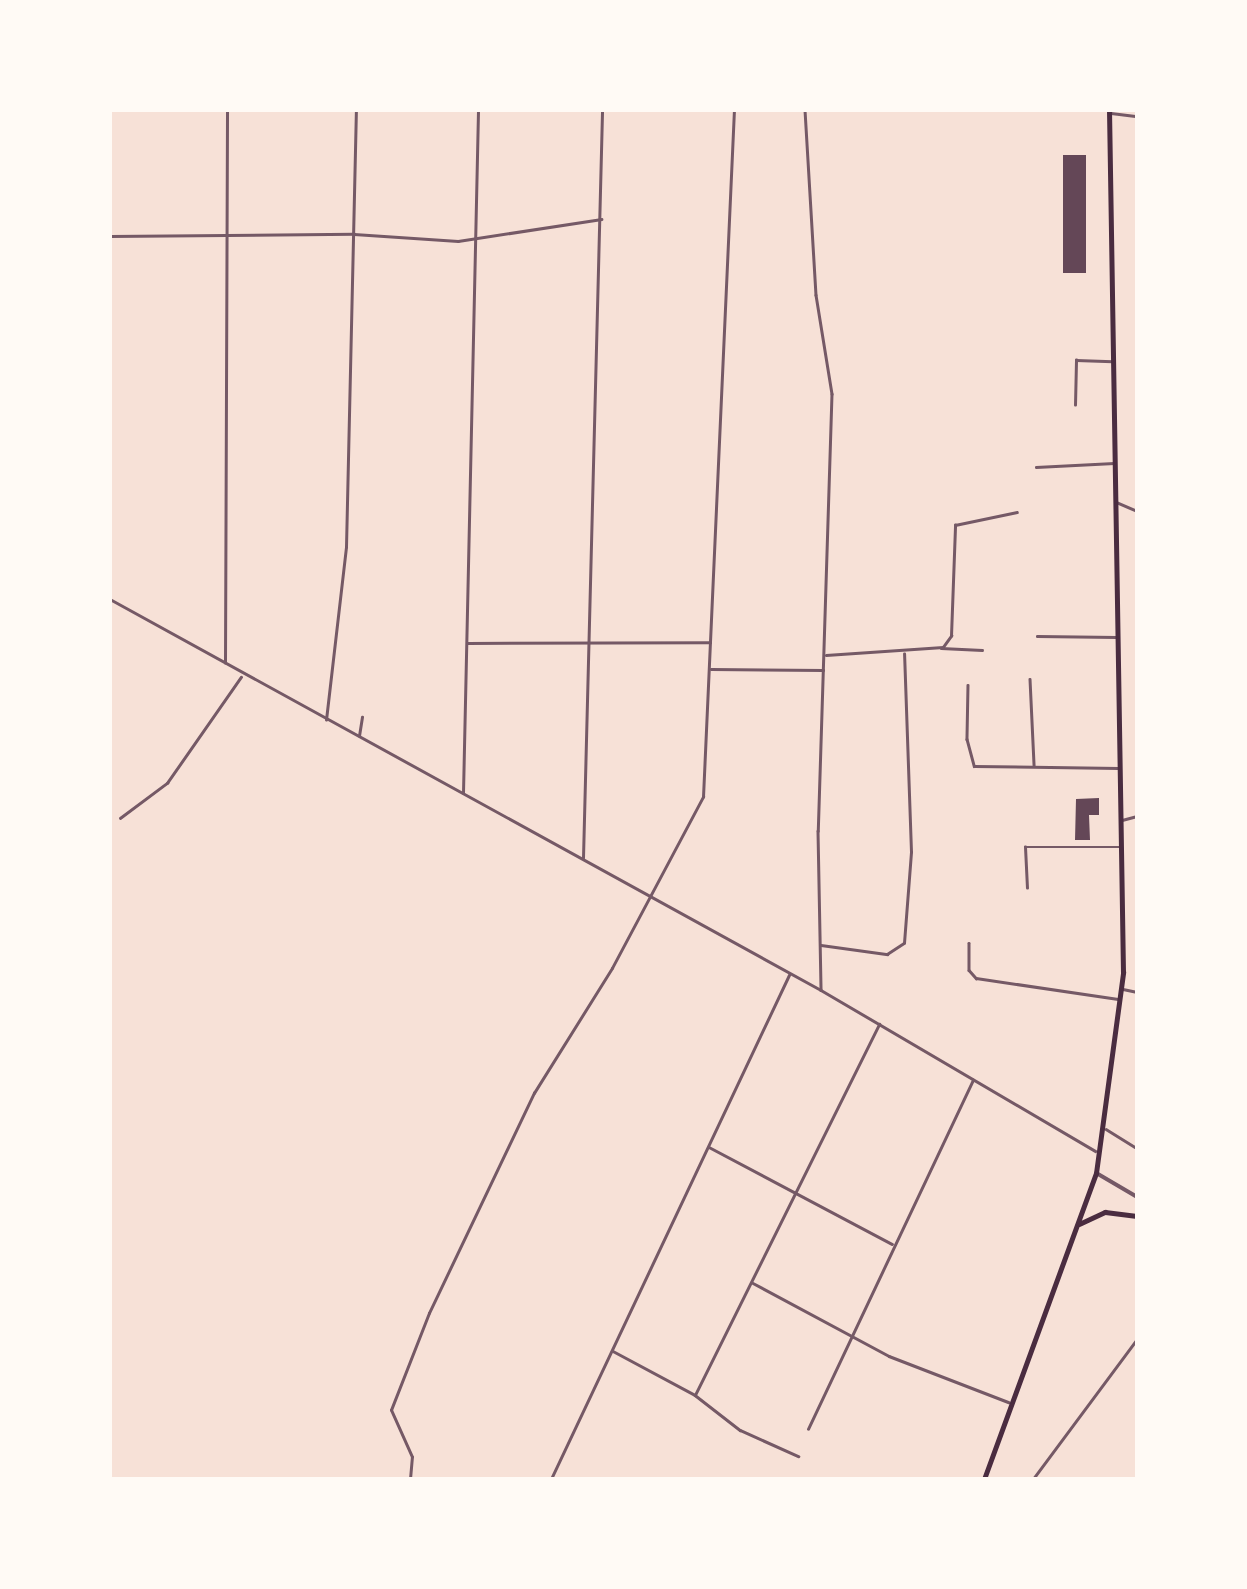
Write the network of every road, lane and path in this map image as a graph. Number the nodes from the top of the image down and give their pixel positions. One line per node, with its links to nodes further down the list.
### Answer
1 (227, 110): 10 (street)
2 (356, 110): 11 (street)
3 (478, 110): 13 (street)
4 (602, 110): 9 (street)
5 (734, 110): 25 (street)
6 (805, 110): 30 (street)
7 (1110, 111): 8 (street); 14 (main road)
8 (1137, 116)
9 (602, 218): 13 (street); 24 (street)
10 (228, 234): 11 (street); 12 (street); 31 (street)
11 (354, 234): 13 (street); 38 (street)
12 (110, 236)
13 (476, 240): 26 (street)
14 (1114, 361): 15 (street); 16 (main road)
15 (1075, 406)
16 (1115, 463): 17 (street); 18 (main road)
17 (1036, 467)
18 (1116, 502): 20 (street); 23 (main road)
19 (1016, 512): 27 (street)
20 (1137, 512)
21 (110, 599): 31 (street)
22 (1037, 636): 23 (street)
23 (1118, 637): 41 (main road)
24 (590, 642): 25 (street); 26 (street); 47 (street)
25 (711, 642): 32 (street)
26 (466, 643): 42 (street)
27 (940, 648): 28 (street); 29 (street)
28 (982, 650)
29 (904, 654): 30 (street); 51 (street)
30 (825, 655): 33 (street)
31 (226, 666): 34 (street)
32 (710, 668): 33 (street); 49 (street)
33 (824, 670): 51 (street)
34 (242, 676): 38 (street); 44 (street)
35 (1030, 679): 40 (street)
36 (968, 684): 40 (street)
37 (362, 717): 39 (street)
38 (326, 720): 39 (street)
39 (358, 738): 42 (street)
40 (1034, 766): 41 (street)
41 (1120, 768): 45 (main road)
42 (463, 795): 47 (street)
43 (1137, 816): 45 (street)
44 (120, 818)
45 (1120, 821): 46 (main road)
46 (1121, 848): 48 (street); 53 (main road)
47 (583, 859): 49 (street)
48 (1027, 888)
49 (652, 896): 52 (street); 78 (street)
50 (970, 943): 56 (street)
51 (820, 944): 54 (street)
52 (790, 974): 54 (street); 60 (street)
53 (1122, 989): 55 (street); 56 (main road)
54 (821, 990): 57 (street)
55 (1137, 992)
56 (1120, 999): 59 (main road)
57 (880, 1024): 58 (street); 64 (street)
58 (974, 1078): 62 (street); 68 (street)
59 (1106, 1130): 61 (street); 62 (main road)
60 (708, 1146): 64 (street); 72 (street)
61 (1137, 1148)
62 (1101, 1154): 63 (main road)
63 (1096, 1173): 65 (street); 67 (main road)
64 (795, 1193): 68 (street); 69 (street)
65 (1137, 1196)
66 (1137, 1216): 67 (main road)
67 (1077, 1225): 74 (main road)
68 (892, 1244): 70 (street)
69 (752, 1282): 70 (street); 73 (street)
70 (850, 1336): 74 (street); 75 (street)
71 (1137, 1339): 80 (street)
72 (612, 1350): 73 (street); 77 (street)
73 (696, 1394): 76 (street)
74 (1010, 1402): 79 (main road)
75 (808, 1429)
76 (798, 1456)
77 (553, 1478)
78 (410, 1479)
79 (984, 1479)
80 (1034, 1479)

